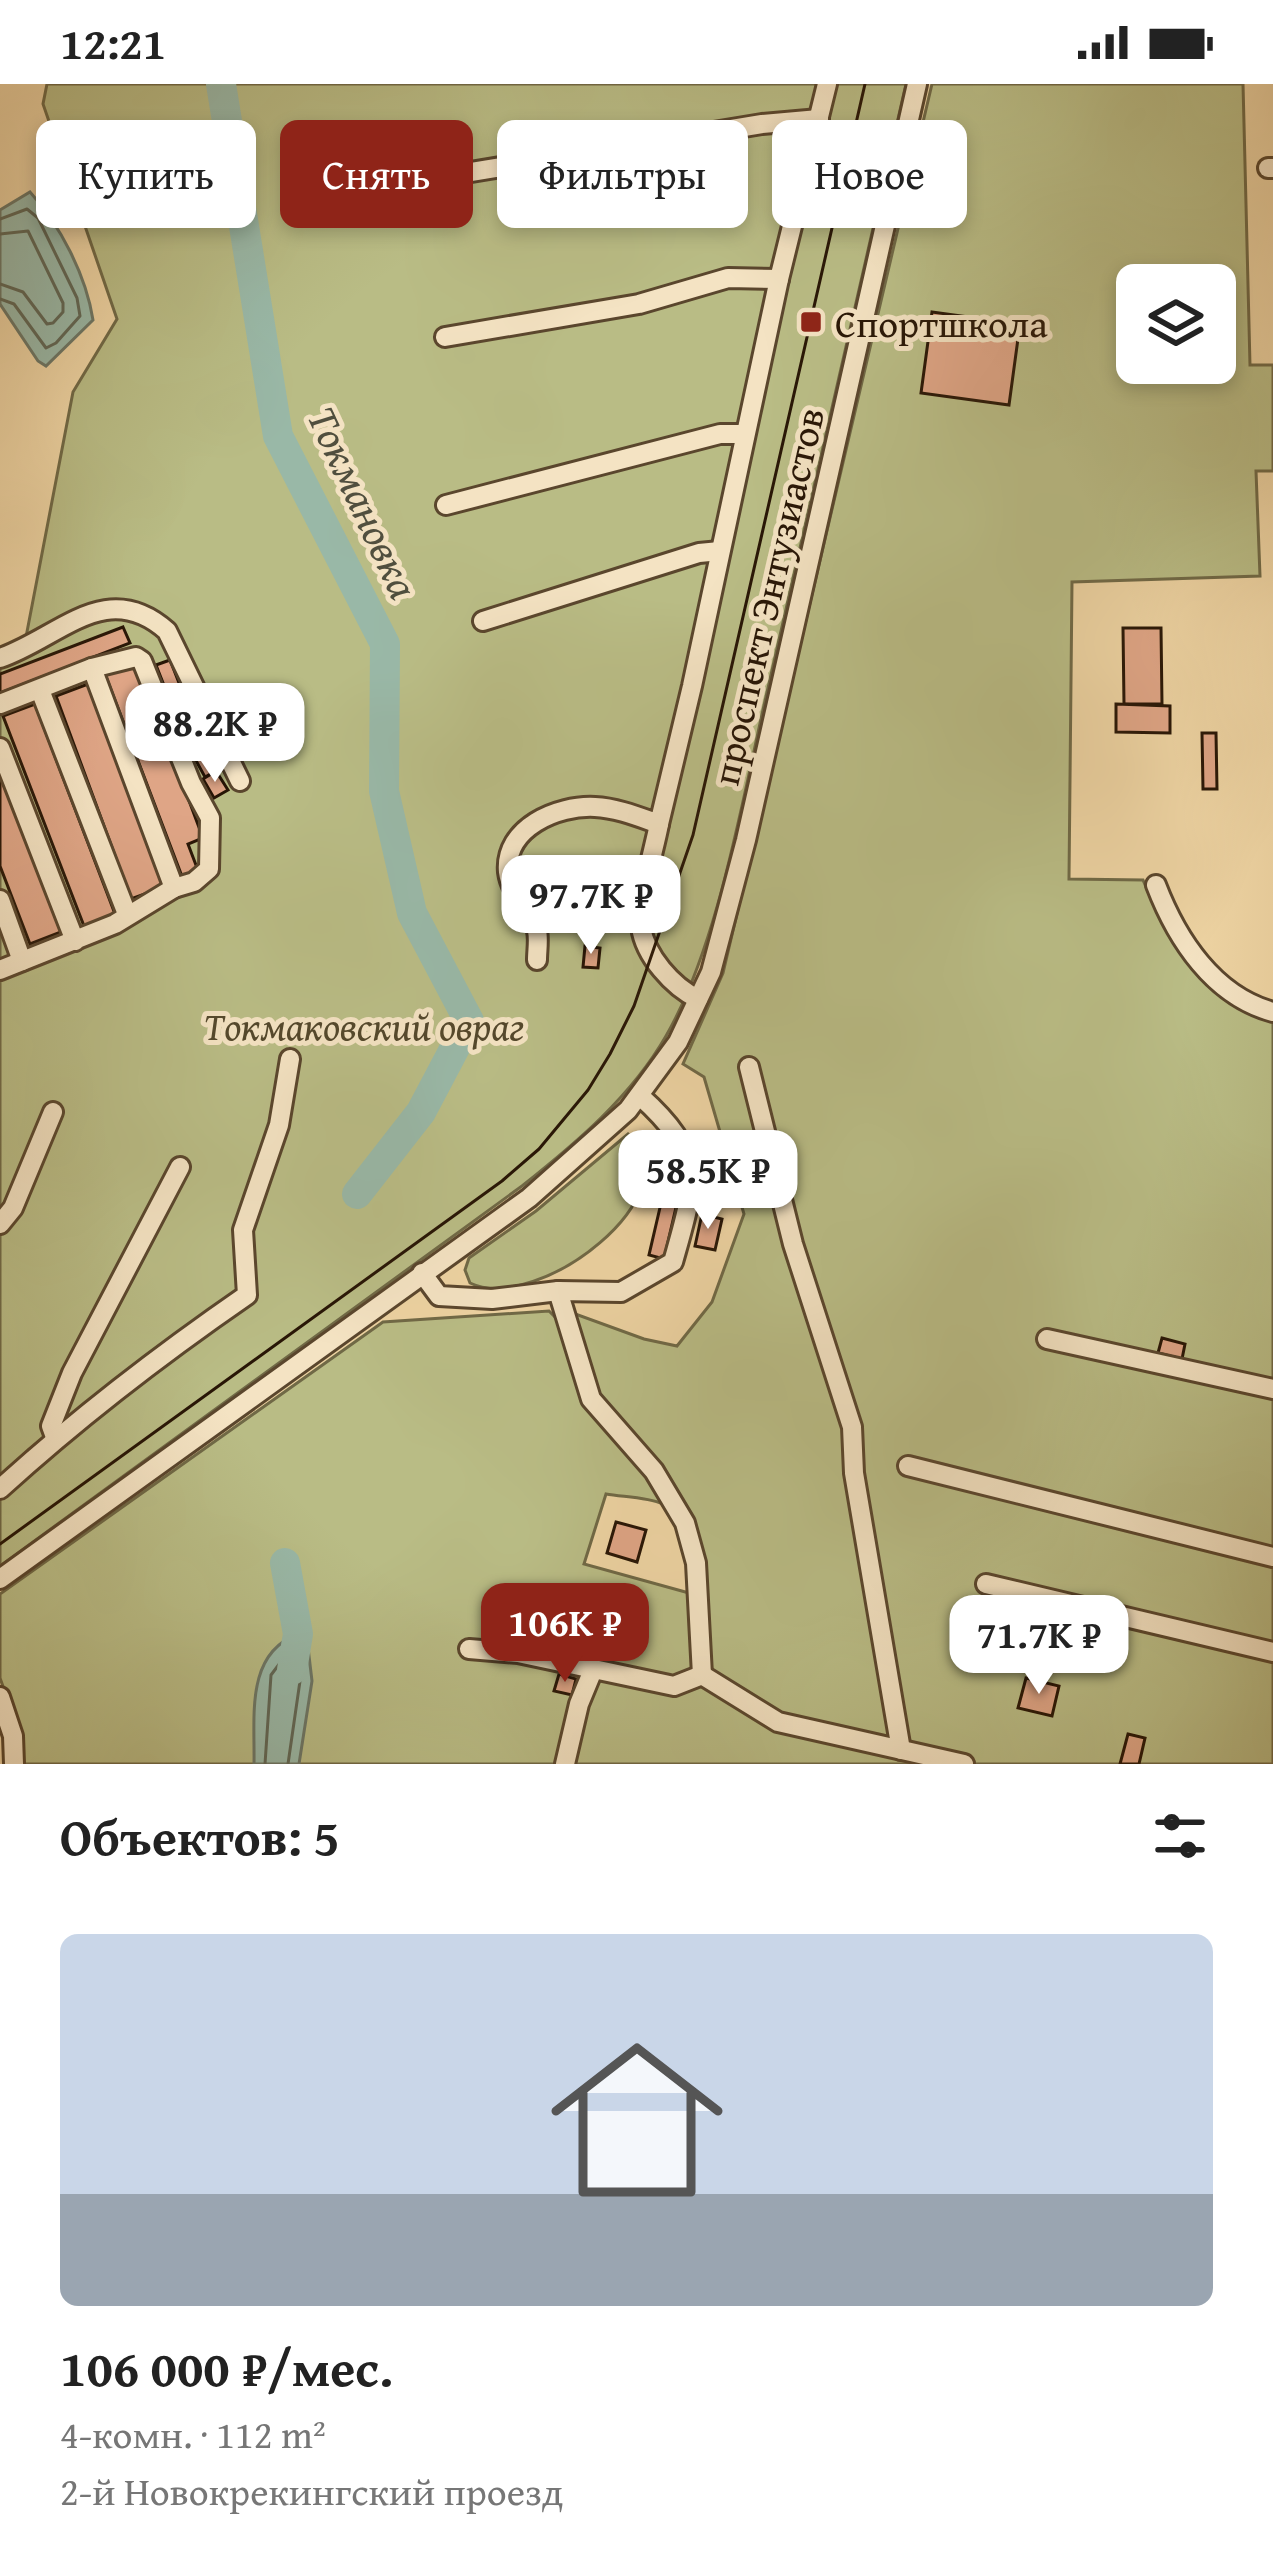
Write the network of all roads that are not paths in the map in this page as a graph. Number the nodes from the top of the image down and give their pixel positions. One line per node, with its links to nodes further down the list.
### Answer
1 (827, 84): 3 (street)
2 (916, 84): 26 (street, проспект Энтузиастов)
3 (819, 119): 4 (street); 5 (street)
4 (473, 172)
5 (779, 279): 6 (street); 7 (street)
6 (445, 337)
7 (744, 434): 8 (street); 9 (street)
8 (446, 505)
9 (720, 551): 10 (street); 17 (street)
10 (483, 621)
11 (0, 658): 16 (street)
12 (92, 668): 13 (street); 19 (street); 19 (street)
13 (40, 690): 14 (street); 21 (street)
14 (0, 704)
15 (0, 748): 22 (street)
16 (240, 781)
17 (659, 824): 23 (street); 26 (street)
18 (1156, 886): 27 (street)
19 (174, 888): 21 (street)
20 (0, 900): 24 (street)
21 (128, 914): 22 (street)
22 (75, 941): 24 (street)
23 (537, 959)
24 (22, 961): 25 (street)
25 (0, 970)
26 (698, 999): 30 (street, проспект Энтузиастов)
27 (1273, 1012)
28 (290, 1059): 38 (street)
29 (749, 1067): 49 (street)
30 (640, 1096): 34 (street, проспект Энтузиастов); 35 (street)
31 (53, 1112): 33 (street)
32 (180, 1167): 38 (street)
33 (0, 1224)
34 (422, 1273): 35 (street); 42 (street, проспект Энтузиастов)
35 (558, 1291): 47 (street)
36 (1047, 1340): 37 (street)
37 (1273, 1389)
38 (55, 1437): 40 (street)
39 (908, 1466): 41 (street)
40 (0, 1489)
41 (1273, 1557)
42 (0, 1579)
43 (986, 1584): 45 (street)
44 (469, 1649): 46 (street)
45 (1273, 1652)
46 (593, 1670): 47 (street); 51 (street)
47 (702, 1675): 49 (street)
48 (0, 1696): 50 (street)
49 (901, 1750): 52 (street)
50 (14, 1764)
51 (565, 1764)
52 (964, 1764)

